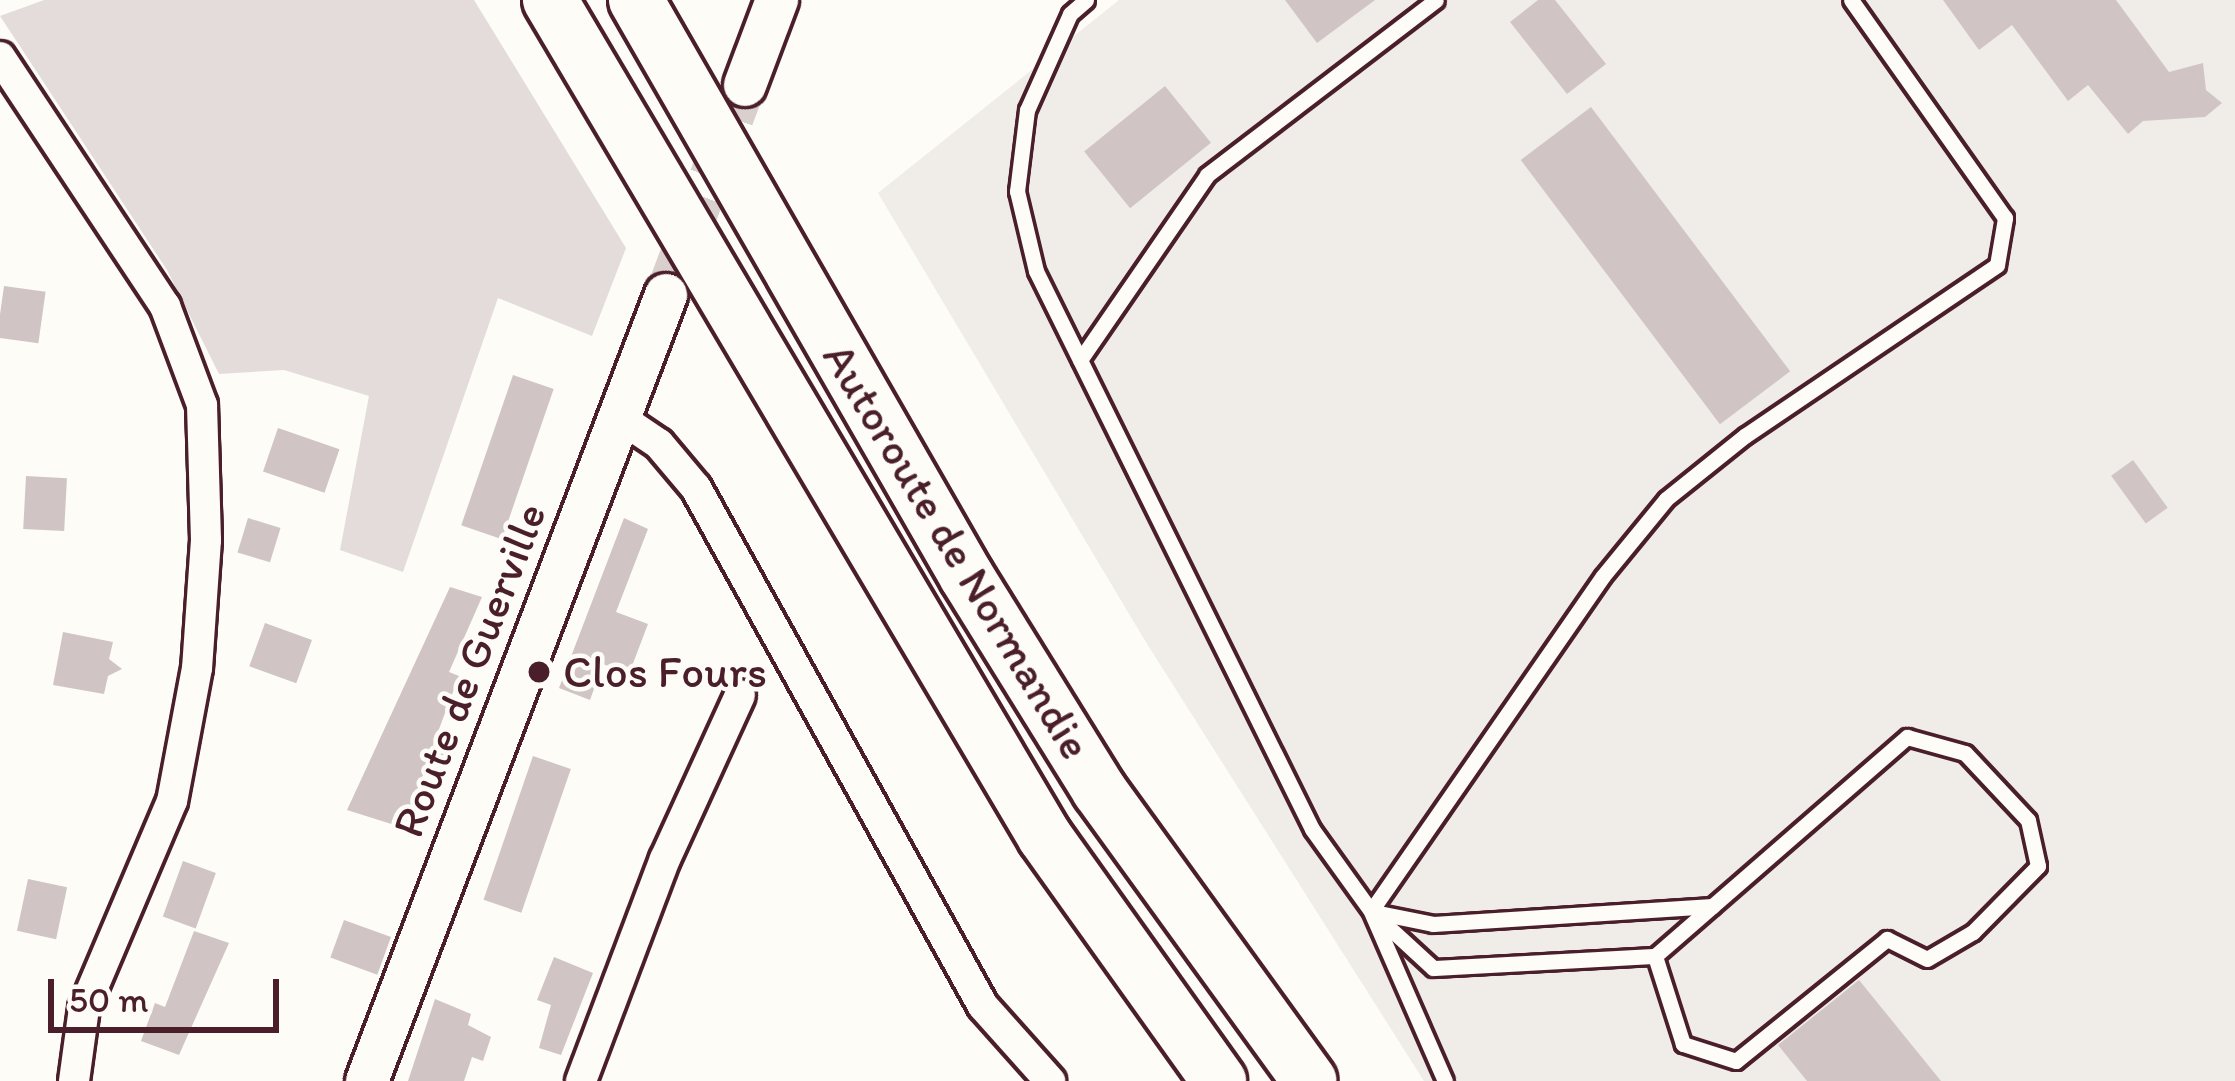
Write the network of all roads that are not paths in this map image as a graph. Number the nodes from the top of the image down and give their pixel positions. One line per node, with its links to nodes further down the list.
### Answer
1 (550, 0): 20 (highway, Autoroute de Normandie)
2 (636, 0): 21 (highway, Autoroute de Normandie)
3 (777, 0): 8 (street)
4 (1086, 0): 10 (lane)
5 (1436, 0): 10 (lane)
6 (1851, 0): 14 (lane)
7 (0, 57): 16 (street)
8 (745, 85)
9 (666, 295): 11 (street, Route de Guerville)
10 (1080, 360): 14 (lane)
11 (619, 417): 17 (street, Route de Guerville); 19 (street)
12 (740, 694): 18 (street)
13 (1712, 906): 14 (lane); 15 (lane); 15 (lane)
14 (1371, 911): 15 (lane); 22 (lane)
15 (1655, 956)
16 (74, 1081)
17 (367, 1081)
18 (580, 1081)
19 (1049, 1081)
20 (1219, 1081)
21 (1310, 1081)
22 (1445, 1081)

